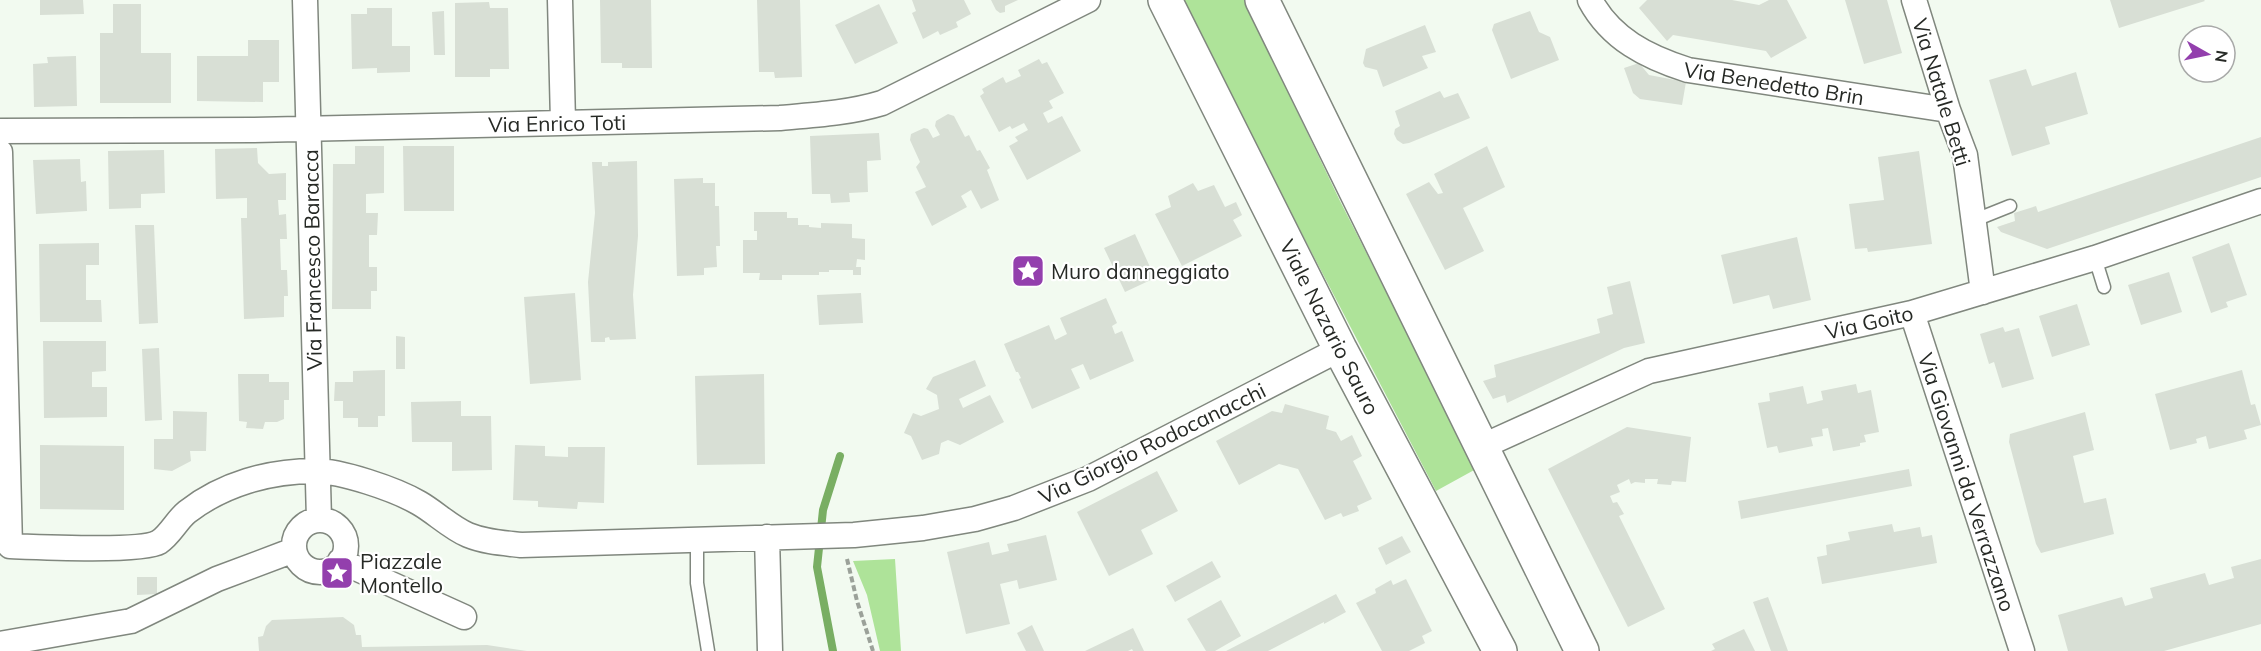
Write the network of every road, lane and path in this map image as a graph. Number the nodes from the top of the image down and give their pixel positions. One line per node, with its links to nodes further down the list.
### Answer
1 (305, 0): 10 (street, Via Francesco Baracca)
2 (560, 0): 9 (street)
3 (1088, 0): 9 (street, Via Enrico Toti)
4 (1165, 0): 20 (main road, Viale Nazario Sauro)
5 (1262, 0): 21 (main road)
6 (1590, 0): 8 (street, Via Benedetto Brin)
7 (1914, 0): 8 (street, Via Natale Betti)
8 (1948, 111): 15 (street, Via Natale Betti)
9 (563, 122): 10 (street, Via Enrico Toti)
10 (308, 128): 11 (street, Via Enrico Toti); 22 (street, Via Francesco Baracca)
11 (0, 131)
12 (0, 152): 28 (street)
13 (2261, 201): 16 (street, Via Goito)
14 (2010, 206): 15 (lane)
15 (1975, 220): 18 (street, Via Natale Betti)
16 (2095, 258): 17 (lane); 18 (street, Via Goito)
17 (2104, 287)
18 (1983, 292): 19 (street, Via Goito)
19 (1912, 313): 21 (street, Via Goito); 37 (street, Via Giovanni da Verrazzano)
20 (1340, 349): 24 (street, Via Giorgio Rodocanacchi); 35 (main road, Viale Nazario Sauro)
21 (1481, 447): 36 (main road)
22 (316, 471): 23 (street, Via Francesco Baracca); 26 (street); 28 (street)
23 (319, 520): 27 (street); 29 (street)
24 (859, 535): 25 (street, Via Giorgio Rodocanacchi); 34 (path)
25 (781, 537): 26 (street); 33 (street)
26 (697, 540): 32 (lane)
27 (294, 550): 29 (street); 31 (street)
28 (5, 555)
29 (340, 561): 30 (street)
30 (464, 617)
31 (0, 644)
32 (708, 651)
33 (770, 651)
34 (873, 651)
35 (1500, 651)
36 (1582, 651)
37 (2022, 651)

